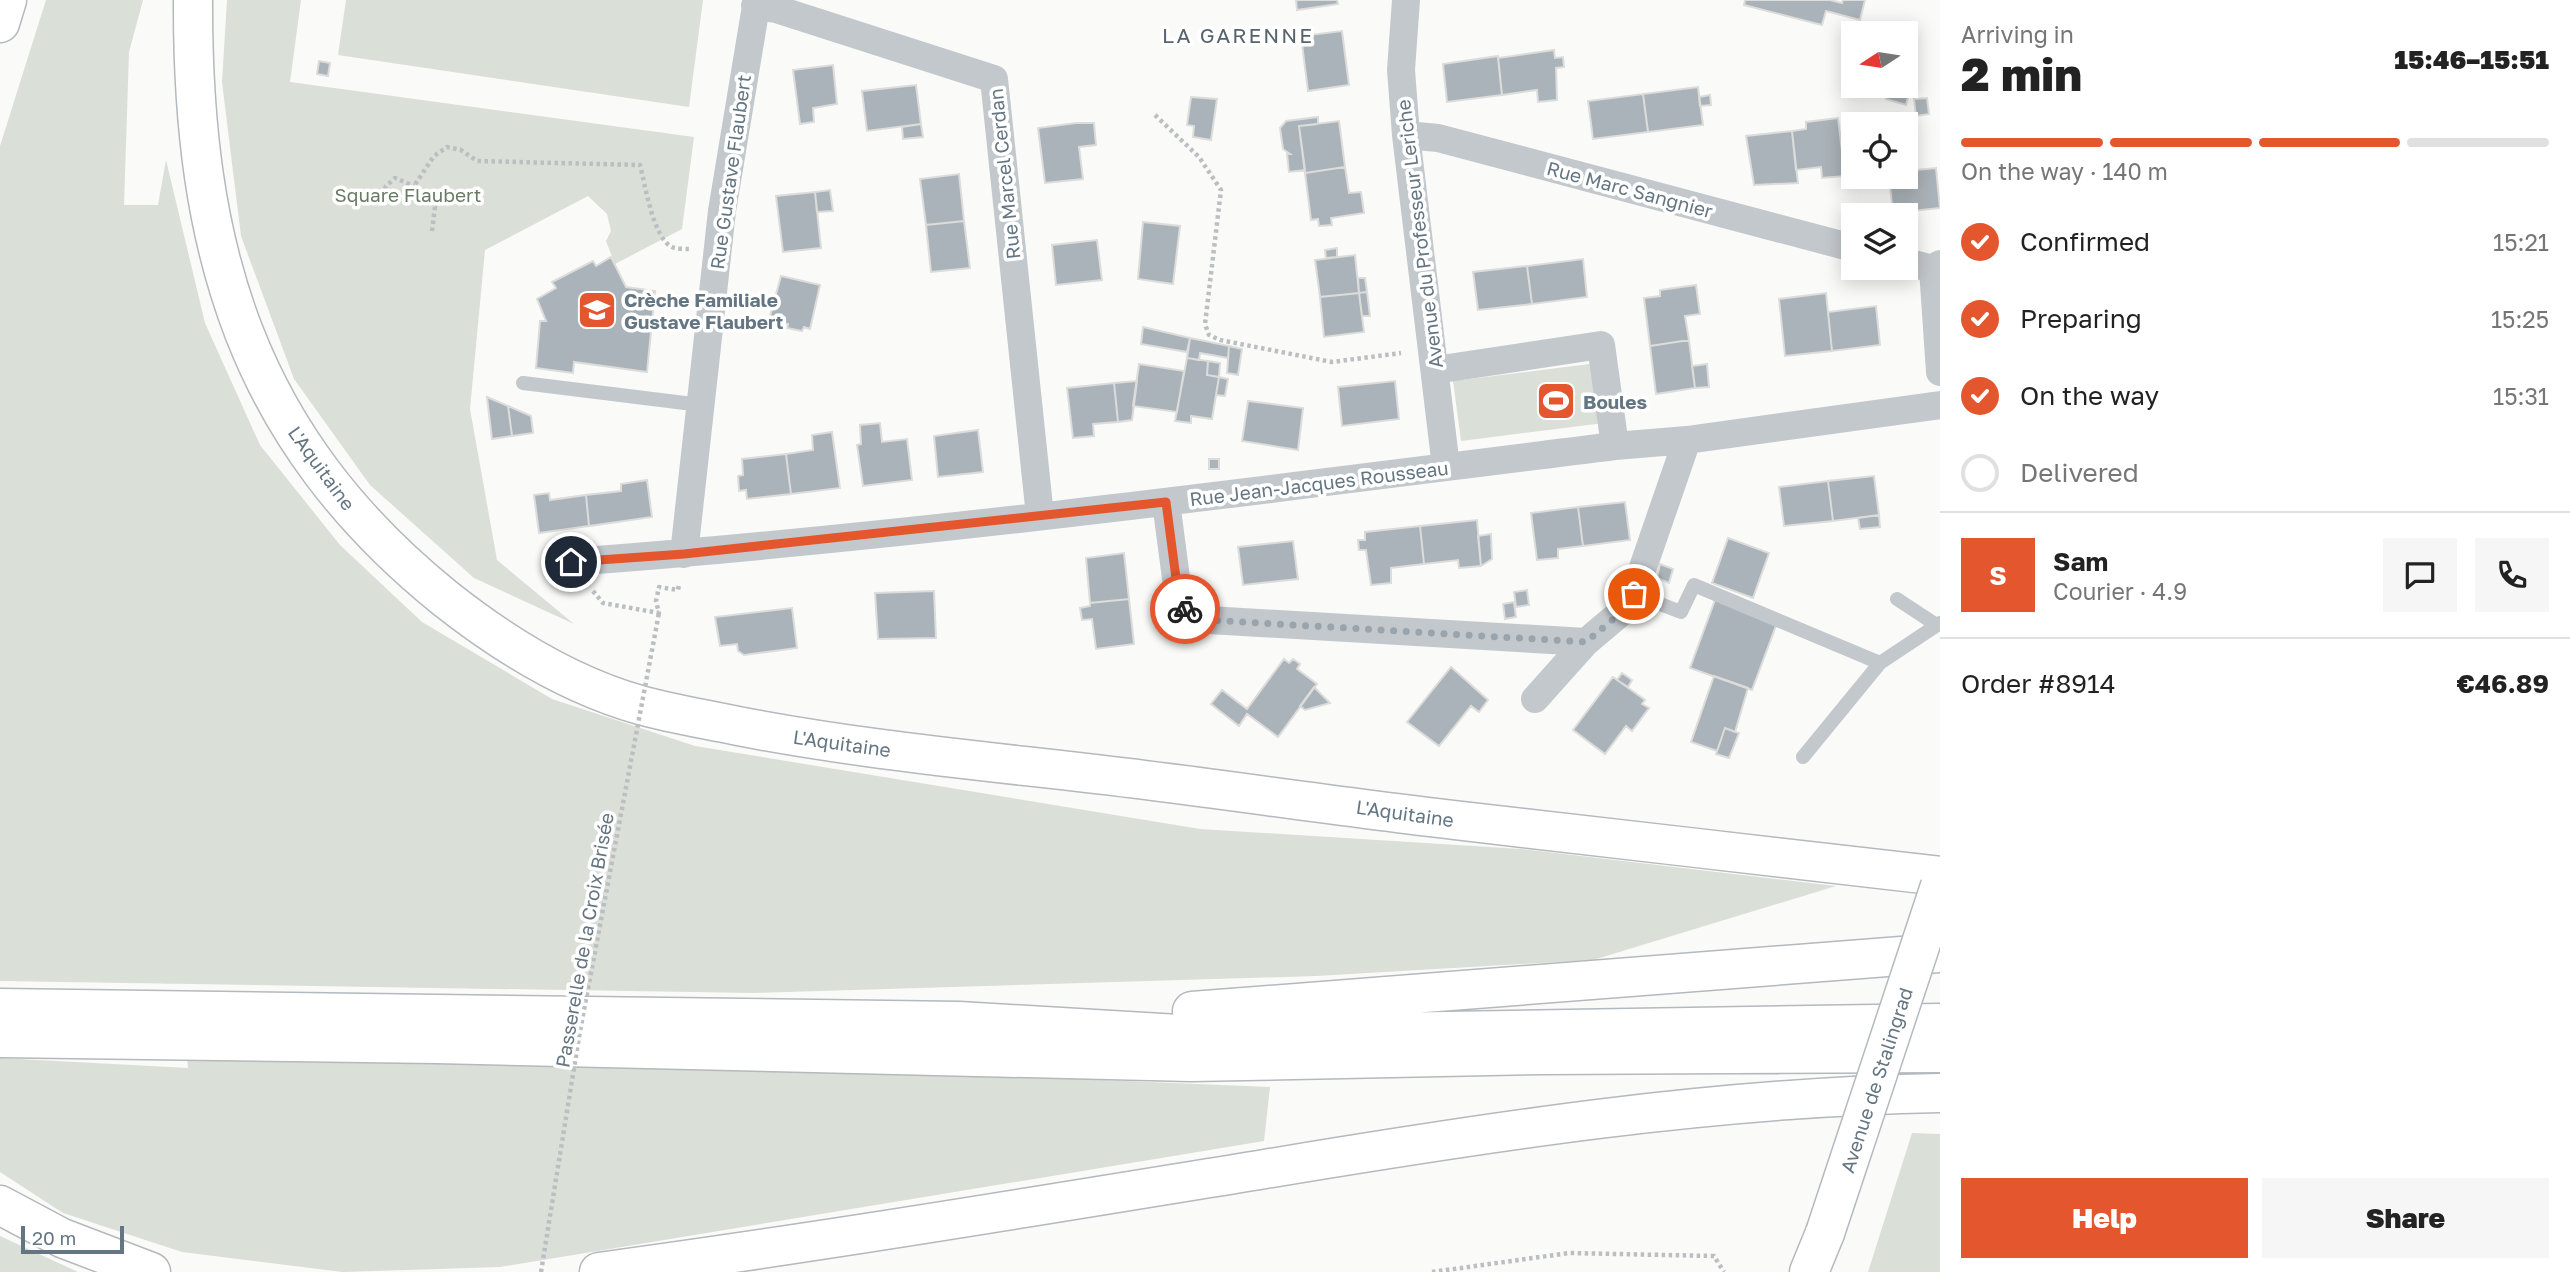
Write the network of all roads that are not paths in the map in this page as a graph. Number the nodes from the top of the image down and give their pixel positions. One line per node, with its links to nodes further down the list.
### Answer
1 (7, 0): 5 (main road)
2 (193, 0): 29 (main road, L'Aquitaine)
3 (1406, 0): 6 (street, Avenue du Professeur Leriche)
4 (756, 3): 13 (street, Rue Gustave Flaubert); 19 (street, Rue Marcel Cerdan)
5 (0, 23)
6 (1406, 135): 7 (street, Rue Marc Sangnier); 10 (street, Avenue du Professeur Leriche)
7 (1841, 245)
8 (1918, 264): 9 (street)
9 (1936, 267): 11 (street)
10 (1433, 360): 16 (street); 17 (street, Avenue du Professeur Leriche)
11 (1940, 372)
12 (523, 383): 13 (lane)
13 (701, 405): 20 (street, Rue Gustave Flaubert)
14 (1940, 405): 15 (street, Rue Jean-Jacques Rousseau)
15 (1687, 440): 16 (street, Rue Jean-Jacques Rousseau); 22 (street)
16 (1615, 446): 17 (street, Rue Jean-Jacques Rousseau)
17 (1446, 467): 18 (street, Rue Jean-Jacques Rousseau)
18 (1166, 502): 19 (street, Rue Jean-Jacques Rousseau); 25 (street)
19 (1040, 516): 20 (street, Rue Jean-Jacques Rousseau)
20 (684, 554): 21 (street, Rue Jean-Jacques Rousseau)
21 (571, 562)
22 (1634, 594): 25 (street); 26 (lane)
23 (1897, 599): 24 (lane)
24 (1937, 623): 26 (lane)
25 (1586, 642): 27 (street)
26 (1880, 663): 28 (lane)
27 (1535, 699)
28 (1803, 757)
29 (1940, 876)
30 (1940, 886): 41 (main road, Avenue de Stalingrad, bridge)
31 (1940, 953): 33 (main road)
32 (0, 1008): 33 (main road)
33 (959, 1021): 34 (main road)
34 (1940, 1023)
35 (0, 1038): 36 (main road)
36 (1940, 1053)
37 (1940, 1093): 40 (main road)
38 (0, 1205): 39 (main road)
39 (151, 1272)
40 (599, 1272)
41 (1809, 1272)

